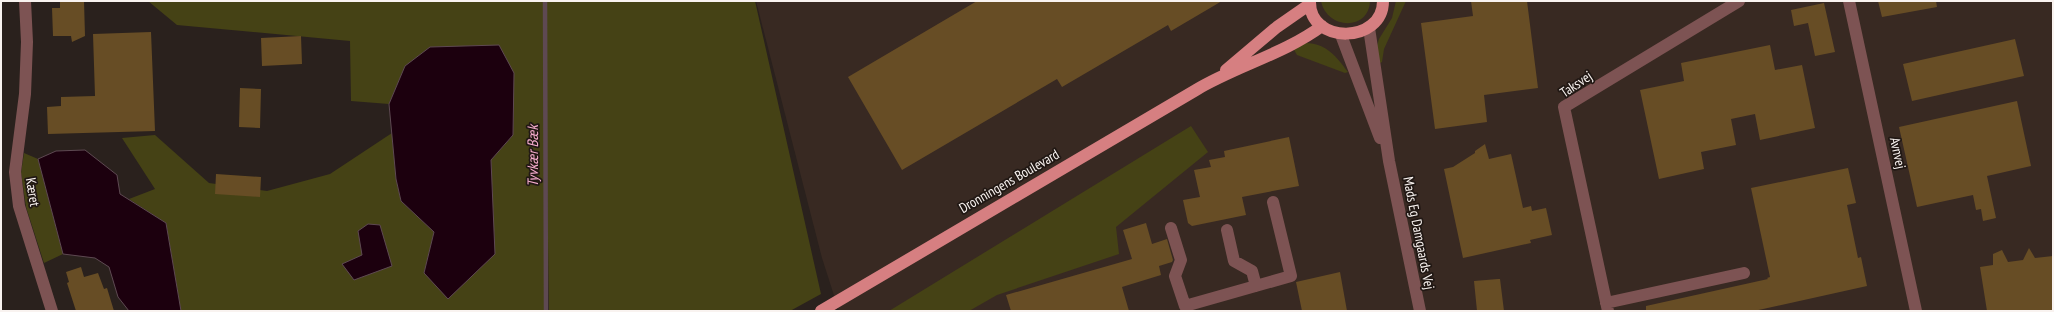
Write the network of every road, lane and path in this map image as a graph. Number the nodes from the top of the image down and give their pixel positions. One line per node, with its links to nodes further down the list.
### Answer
1 (25, 1): 18 (street, Kæret)
2 (1383, 1): 7 (main road)
3 (1739, 1): 17 (street, Taksvej)
4 (1848, 1): 21 (street, Avnvej)
5 (1310, 3): 6 (main road); 9 (main road, Dronningens Boulevard)
6 (1322, 26): 8 (main road); 9 (main road, Dronningens Boulevard)
7 (1369, 28): 8 (main road); 10 (street, Mads Eg Damgaards Vej)
8 (1341, 35): 10 (street, Mads Eg Damgaards Vej)
9 (1214, 79): 19 (main road, Dronningens Boulevard)
10 (1389, 161): 20 (street, Mads Eg Damgaards Vej)
11 (1273, 202): 15 (street)
12 (1171, 228): 16 (street)
13 (1227, 230): 15 (street)
14 (1744, 273): 17 (street)
15 (1256, 286): 16 (street)
16 (1201, 306)
17 (1607, 307)
18 (52, 311)
19 (821, 311)
20 (1420, 311)
21 (1916, 311)

